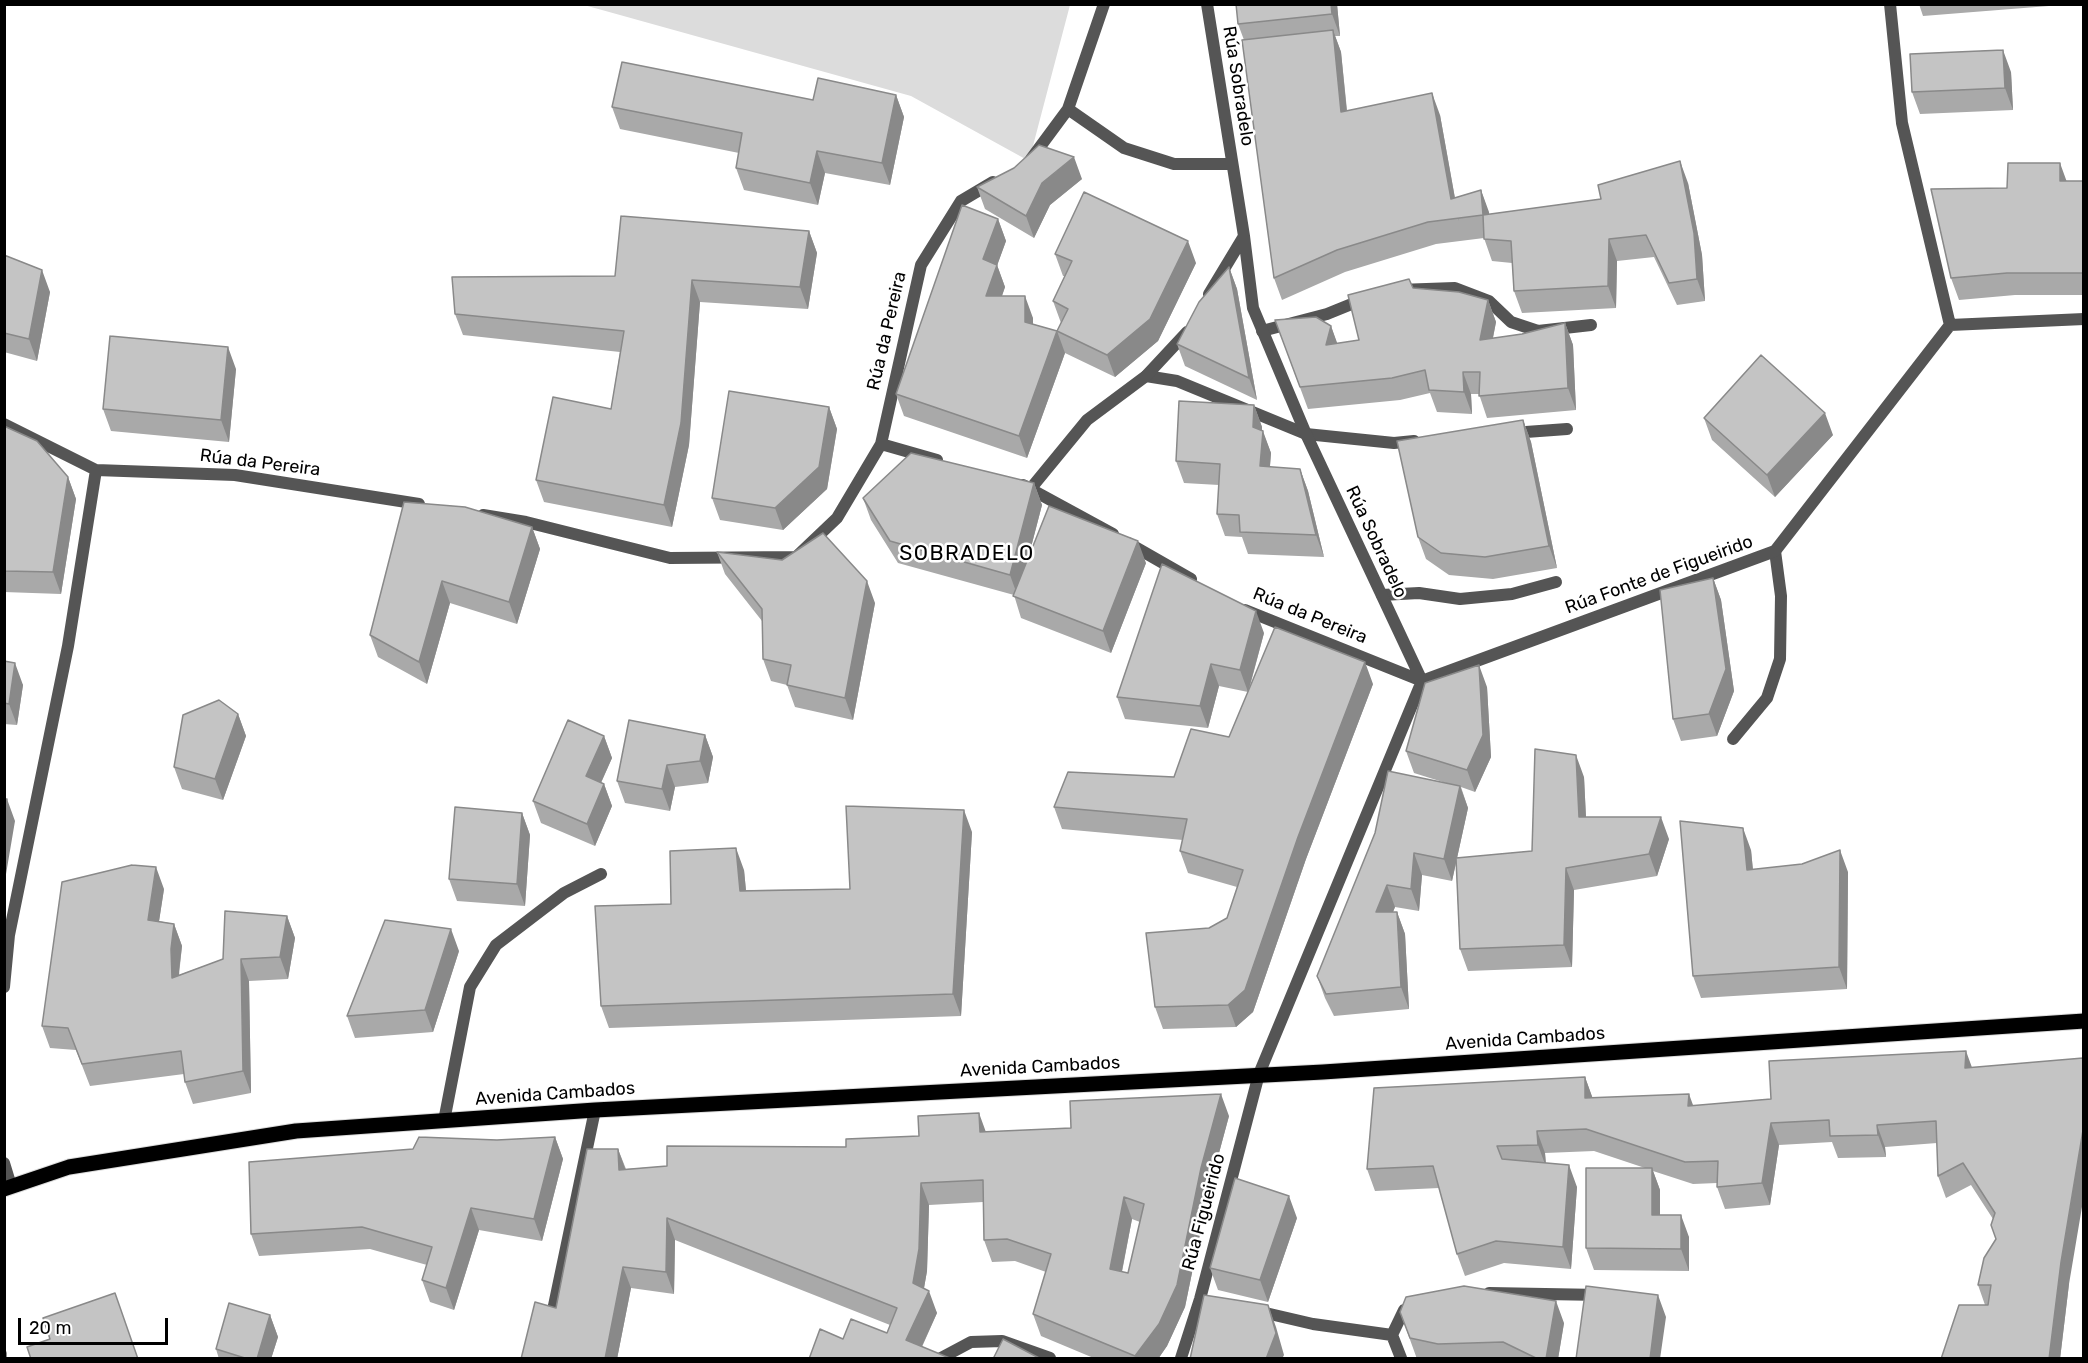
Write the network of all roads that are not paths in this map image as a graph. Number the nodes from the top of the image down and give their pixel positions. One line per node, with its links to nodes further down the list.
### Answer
1 (1104, 4): 4 (street)
2 (1207, 4): 5 (street, Rúa Sobradelo)
3 (1890, 4): 13 (street)
4 (1068, 109): 5 (street); 6 (street)
5 (1232, 164): 8 (street, Rúa Sobradelo)
6 (1021, 166)
7 (1003, 176): 21 (street, Rúa da Pereira)
8 (1244, 236): 9 (street); 14 (street, Rúa Sobradelo)
9 (1204, 303)
10 (2084, 319): 13 (street)
11 (1193, 322): 15 (street)
12 (1591, 325): 14 (street)
13 (1950, 325): 28 (street, Rúa Fonte de Figueirido)
14 (1262, 331): 18 (street, Rúa Sobradelo)
15 (1146, 376): 18 (street); 25 (street)
16 (4, 424): 23 (street)
17 (1567, 429): 19 (street)
18 (1306, 434): 20 (street); 31 (street, Rúa Sobradelo)
19 (1497, 434)
20 (1427, 439)
21 (881, 444): 22 (street); 27 (street, Rúa da Pereira)
22 (946, 462)
23 (96, 470): 26 (street, Rúa da Pereira); 36 (street)
24 (1010, 481): 25 (street)
25 (1032, 488): 30 (street)
26 (433, 507)
27 (468, 512)
28 (1775, 551): 33 (street, Rúa Fonte de Figueirido); 34 (street)
29 (1556, 582): 31 (street)
30 (1202, 585)
31 (1382, 595): 33 (street, Rúa Sobradelo)
32 (1232, 603): 33 (street, Rúa da Pereira)
33 (1422, 681): 38 (street)
34 (1733, 740)
35 (601, 874): 40 (street)
36 (4, 987)
37 (2084, 1021): 38 (main road, Avenida Cambados)
38 (1259, 1074): 39 (main road, Avenida Cambados); 51 (street, Rúa Figueirido)
39 (595, 1110): 40 (main road, Avenida Cambados); 47 (street)
40 (444, 1121): 42 (main road, Avenida Cambados)
41 (4, 1163): 42 (street)
42 (8, 1188)
43 (1613, 1295): 44 (street)
44 (1480, 1296)
45 (1247, 1308): 48 (street)
46 (1424, 1308): 48 (street)
47 (552, 1315)
48 (1392, 1335): 52 (street)
49 (941, 1359): 50 (street)
50 (1050, 1359)
51 (1181, 1359)
52 (1401, 1359)

